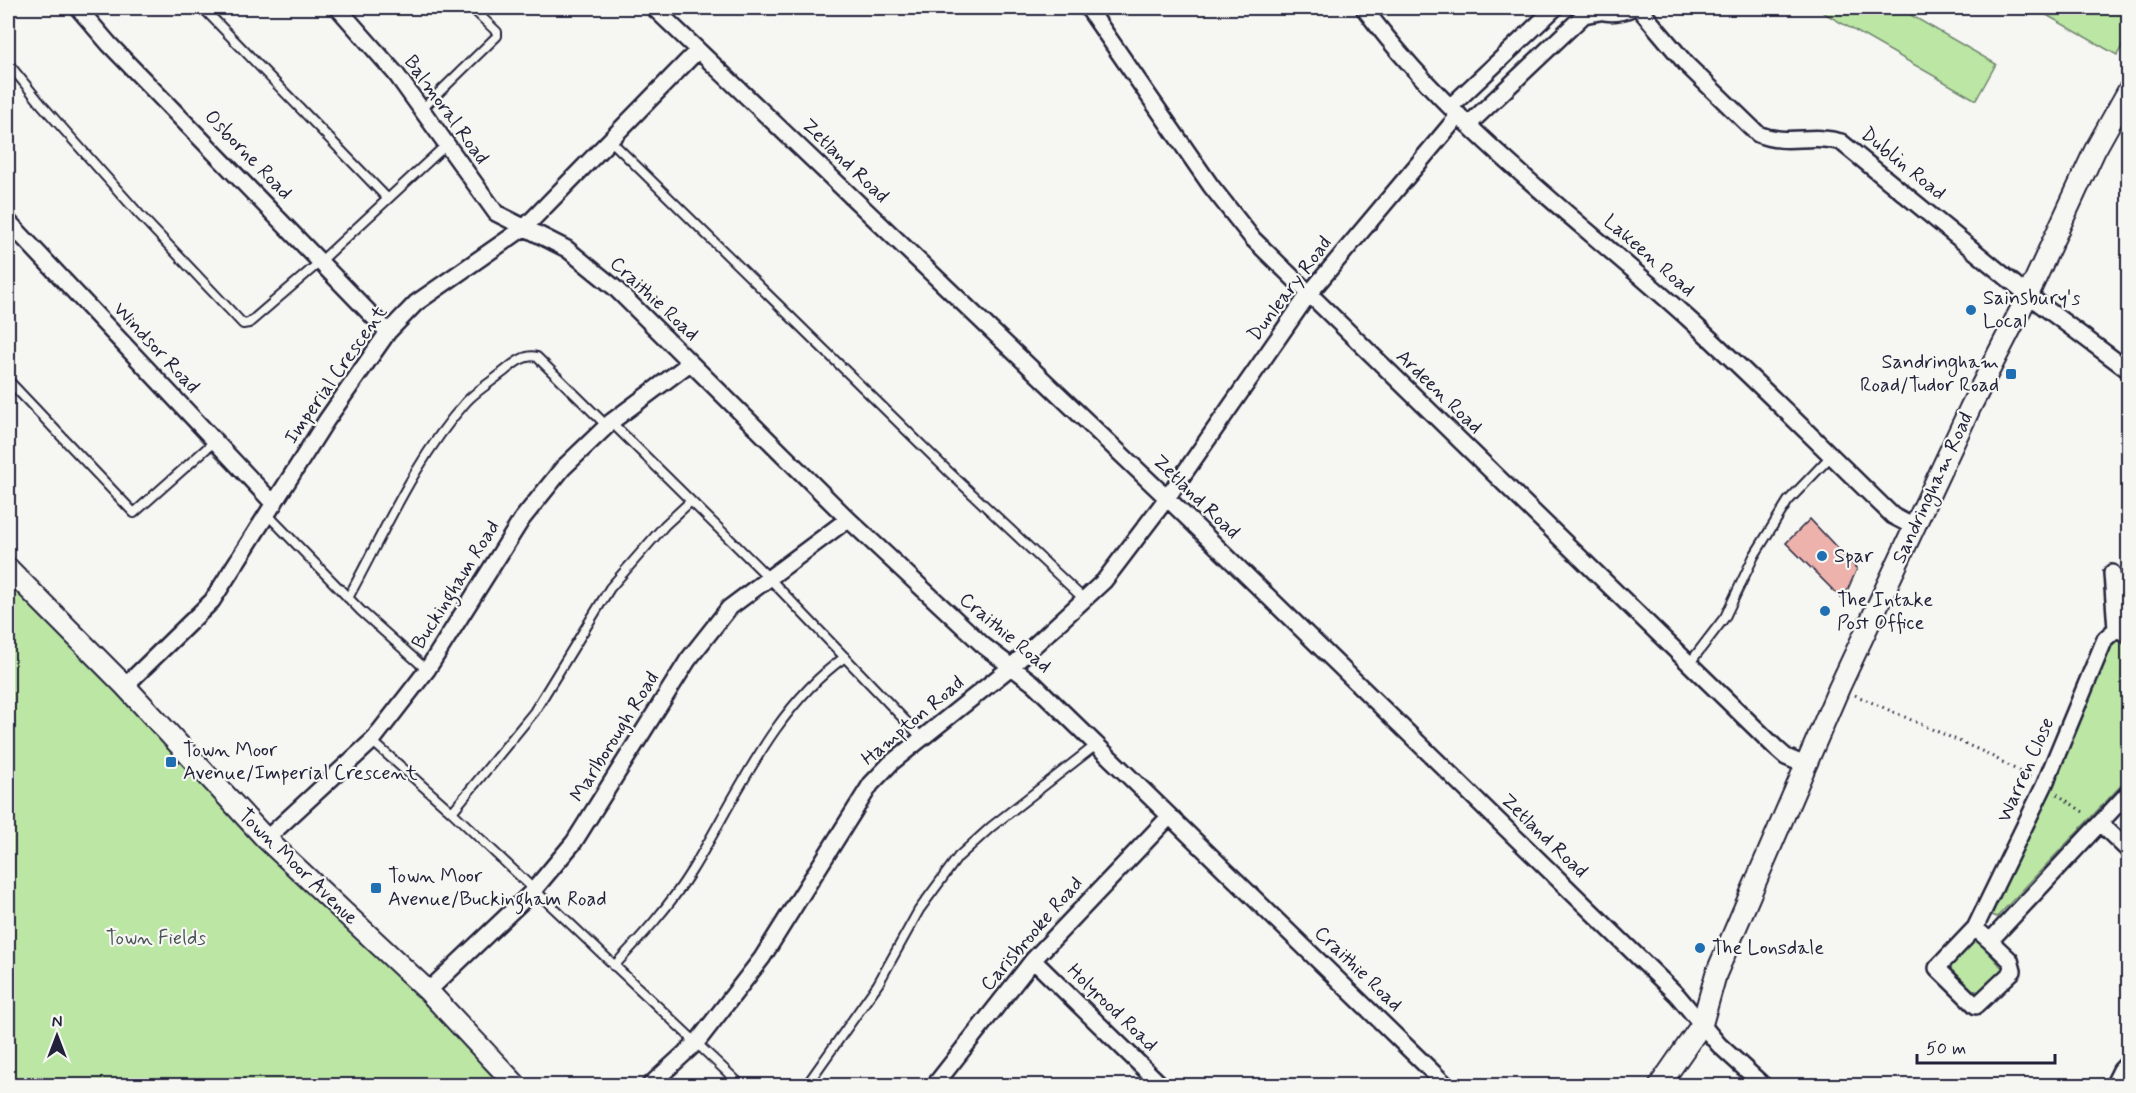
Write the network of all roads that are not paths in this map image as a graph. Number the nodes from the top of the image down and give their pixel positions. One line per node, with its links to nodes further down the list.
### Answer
1 (78, 8): 22 (street, Osborne Road)
2 (203, 8): 19 (lane)
3 (338, 8): 15 (street, Balmoral Road)
4 (472, 8): 15 (lane)
5 (654, 8): 12 (street, Zetland Road)
6 (1088, 8): 23 (street, Ardeen Road)
7 (1364, 8): 16 (street, Lakeen Road)
8 (1555, 8): 16 (street, Dunleary Road)
9 (1632, 8): 11 (street, Dunleary Road)
10 (1639, 8): 24 (street, Dublin Road)
11 (1595, 10): 16 (street, Dunleary Road)
12 (698, 50): 17 (street, Imperial Crescent); 32 (street, Zetland Road)
13 (8, 63): 22 (lane)
14 (2128, 91): 24 (street, Sandringham Road)
15 (421, 110): 18 (street, Balmoral Road)
16 (1459, 116): 23 (street, Dunleary Road); 31 (street, Lakeen Road)
17 (610, 140): 21 (street, Imperial Crescent); 41 (lane)
18 (446, 145): 19 (lane); 21 (street, Balmoral Road)
19 (388, 199): 22 (lane)
20 (8, 221): 30 (street, Windsor Road)
21 (525, 227): 25 (street, Imperial Crescent); 26 (street, Craithie Road)
22 (321, 261): 25 (street, Osborne Road)
23 (1308, 295): 32 (street, Dunleary Road); 44 (street, Ardeen Road)
24 (2028, 295): 27 (street, Dublin Road); 36 (street, Sandringham Road)
25 (388, 332): 34 (street, Imperial Crescent)
26 (690, 363): 29 (street, Buckingham Road); 35 (street, Craithie Road)
27 (2128, 370)
28 (8, 380): 30 (lane)
29 (609, 424): 33 (lane); 40 (lane); 46 (street, Buckingham Road)
30 (215, 441): 34 (street, Windsor Road)
31 (1832, 456): 36 (street, Lakeen Road); 44 (lane)
32 (1167, 498): 41 (street, Hampton Road); 64 (street, Zetland Road)
33 (691, 501): 39 (lane); 53 (lane)
34 (271, 509): 40 (lane); 47 (street, Imperial Crescent)
35 (848, 519): 39 (street, Marlborough Road); 45 (street, Craithie Road)
36 (1914, 527): 51 (street, Sandringham Road)
37 (8, 568): 47 (street, Town Moor Avenue)
38 (2112, 573): 42 (street, Warren Close)
39 (769, 578): 43 (lane); 58 (street, Marlborough Road)
40 (348, 598): 46 (lane)
41 (1085, 600): 45 (street, Hampton Road)
42 (2122, 632): 59 (street, Warren Close)
43 (845, 657): 48 (lane); 62 (lane)
44 (1689, 664): 51 (street, Ardeen Road)
45 (1011, 667): 48 (street, Hampton Road); 50 (street, Craithie Road)
46 (427, 670): 49 (street, Buckingham Road)
47 (125, 686): 56 (street, Town Moor Avenue)
48 (922, 738): 65 (street, Hampton Road)
49 (372, 741): 53 (lane); 56 (street, Buckingham Road)
50 (1096, 745): 54 (street, Craithie Road); 70 (lane)
51 (1805, 765): 64 (street, Sandringham Road)
52 (2128, 793): 55 (street)
53 (453, 812): 58 (lane)
54 (1169, 817): 61 (street, Carisbrooke Road); 73 (street, Craithie Road)
55 (2100, 823): 57 (street); 60 (street)
56 (266, 839): 63 (street, Town Moor Avenue)
57 (2128, 850)
58 (533, 891): 62 (lane); 63 (street, Marlborough Road)
59 (1975, 928): 60 (street, Warren Close); 60 (street, Warren Close)
60 (1990, 941)
61 (1033, 960): 71 (street, Carisbrooke Road); 72 (street, Holyrood Road)
62 (614, 966): 65 (lane)
63 (428, 991): 67 (street, Town Moor Avenue)
64 (1702, 1024): 74 (street, Sandringham Road); 75 (street, Zetland Road)
65 (696, 1042): 68 (street, Hampton Road); 69 (lane)
66 (2128, 1063): 76 (street)
67 (517, 1086)
68 (649, 1086)
69 (742, 1086)
70 (806, 1086)
71 (934, 1086)
72 (1162, 1086)
73 (1447, 1086)
74 (1659, 1086)
75 (1764, 1086)
76 (2114, 1086)

